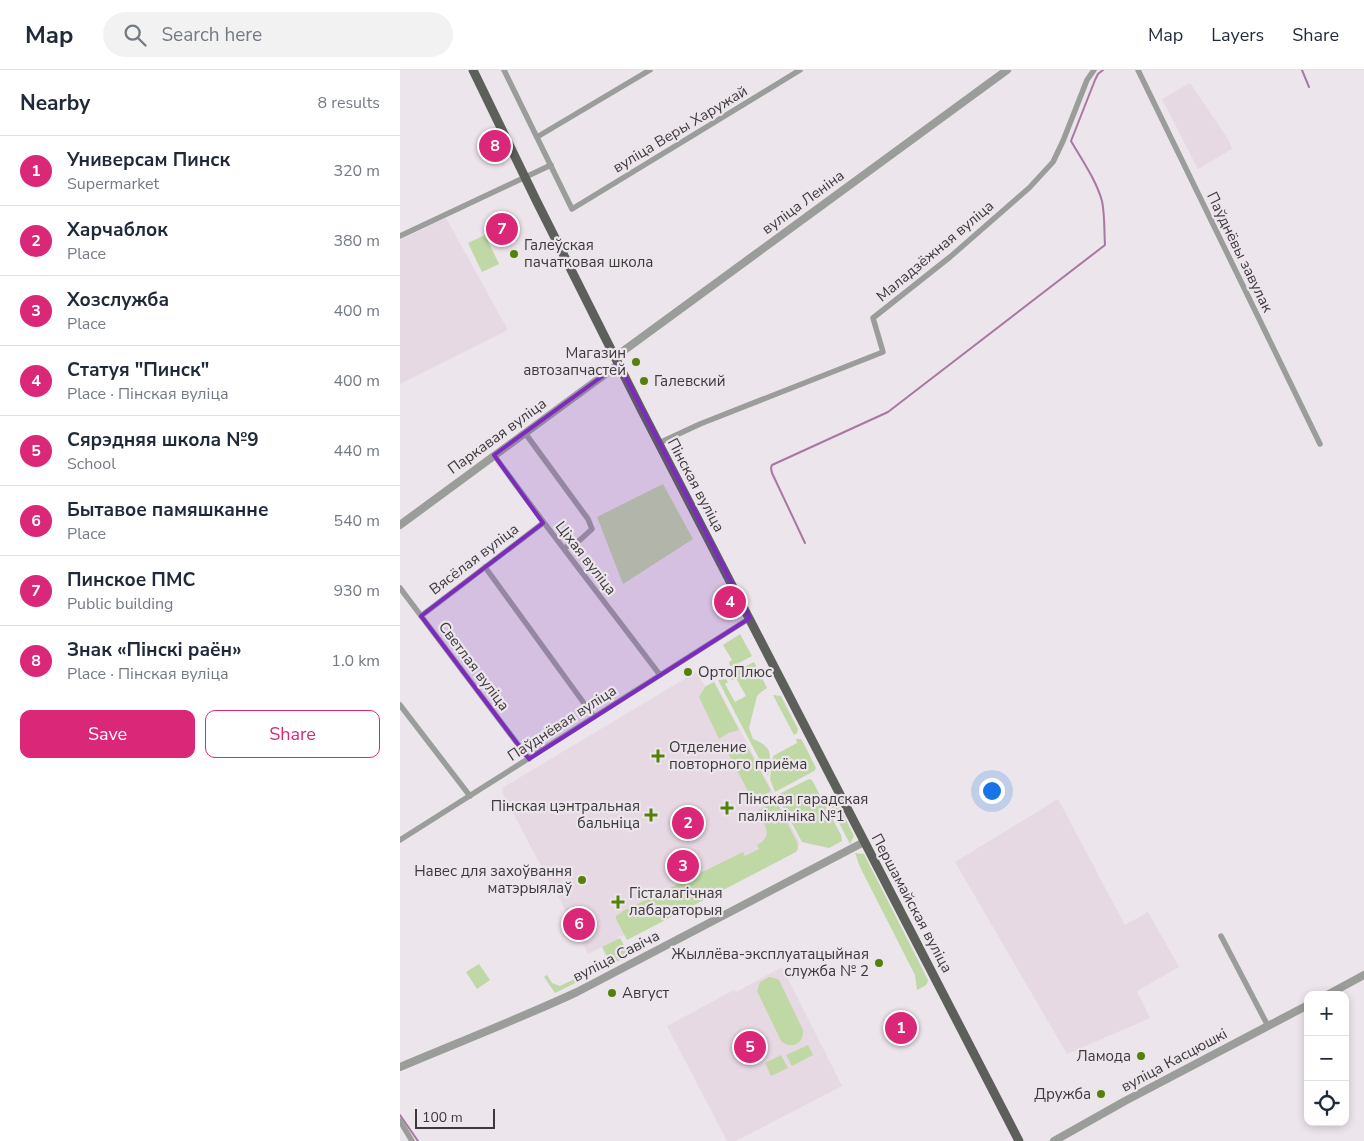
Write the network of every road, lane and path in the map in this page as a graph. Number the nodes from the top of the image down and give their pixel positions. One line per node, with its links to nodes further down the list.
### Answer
1 (472, 70): 10 (main road, Пінская вуліца)
2 (504, 70): 8 (street)
3 (650, 70): 8 (street)
4 (800, 70): 9 (street, вуліца Веры Харужай)
5 (1007, 70): 12 (street, вуліца Леніна)
6 (1094, 70): 15 (street, Маладзёжная вуліца)
7 (1138, 70): 16 (street, Паўднёвы завулак)
8 (537, 137): 9 (street)
9 (551, 165): 10 (street)
10 (525, 178): 11 (street); 12 (main road, Пінская вуліца)
11 (400, 236)
12 (617, 361): 13 (street, вуліца Леніна); 15 (main road, Пінская вуліца)
13 (610, 370): 14 (street, Паркавая вуліца)
14 (525, 433): 17 (street, Паркавая вуліца); 20 (street)
15 (659, 443): 24 (main road, Пінская вуліца)
16 (1320, 444)
17 (494, 455): 18 (street, Ціхая вуліца); 19 (street, Паркавая вуліца)
18 (543, 523): 20 (street, Ціхая вуліца); 21 (street, Вясёлая вуліца)
19 (400, 525)
20 (564, 548): 26 (street, Ціхая вуліца)
21 (485, 567): 23 (street, Вясёлая вуліца); 28 (street)
22 (400, 588): 23 (street, Светлая вуліца)
23 (421, 616): 29 (street, Светлая вуліца)
24 (750, 618): 25 (main road, Пінская вуліца); 26 (street, Паўднёвая вуліца)
25 (767, 652): 32 (main road, Першамайская вуліца)
26 (660, 675): 28 (street, Паўднёвая вуліца)
27 (400, 705): 30 (street)
28 (594, 717): 29 (street, Паўднёвая вуліца)
29 (529, 759): 30 (street, Паўднёвая вуліца)
30 (470, 796): 31 (street, Паўднёвая вуліца)
31 (400, 840)
32 (864, 842): 38 (street, вуліца Савіча); 41 (main road, Першамайская вуліца)
33 (1221, 936): 37 (street)
34 (1364, 975): 35 (street)
35 (1334, 991)
36 (1304, 1007): 37 (street, вуліца Касцюшкі)
37 (1268, 1026): 42 (street, вуліца Касцюшкі)
38 (400, 1067)
39 (400, 1122): 40 (street)
40 (412, 1141)
41 (1019, 1141)
42 (1054, 1141)

